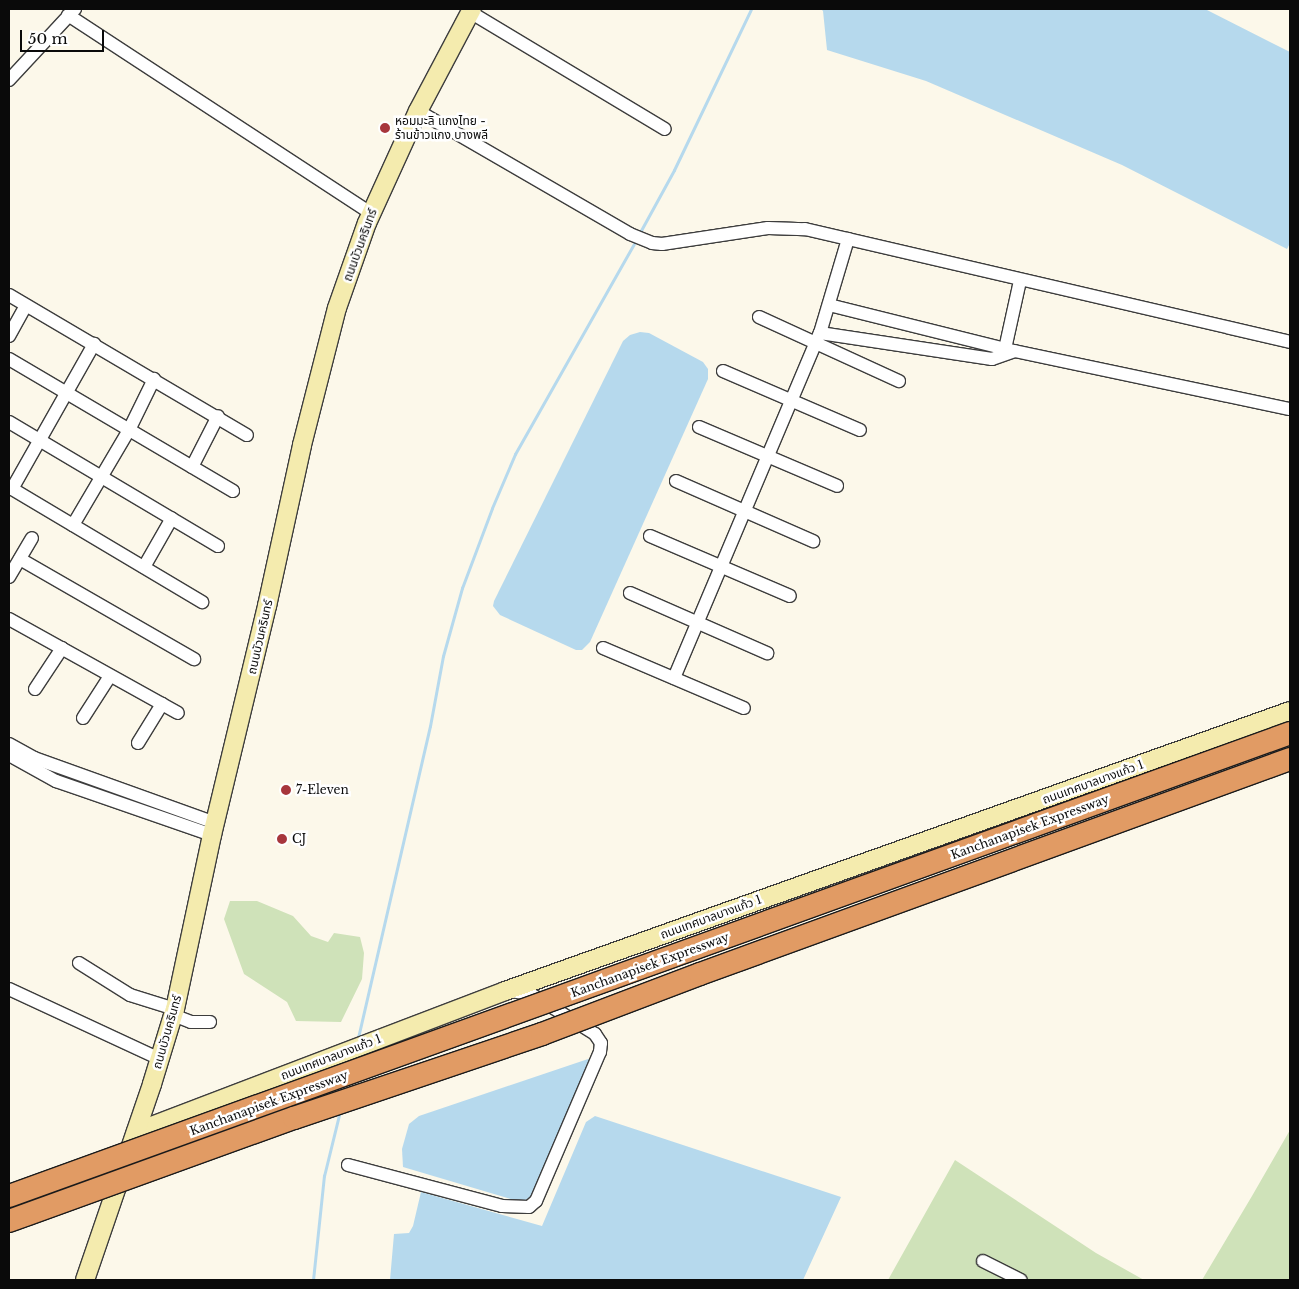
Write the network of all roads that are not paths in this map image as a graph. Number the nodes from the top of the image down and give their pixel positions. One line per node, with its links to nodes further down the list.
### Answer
1 (471, 10): 4 (street, ถนนบัวนครินทร์); 5 (street)
2 (72, 12): 3 (street); 6 (street)
3 (9, 80)
4 (418, 111): 6 (street, ถนนบัวนครินทร์); 7 (street)
5 (665, 129)
6 (372, 213): 72 (street, ถนนบัวนครินทร์)
7 (848, 239): 8 (street); 11 (street)
8 (1020, 281): 15 (street); 17 (street)
9 (9, 295): 10 (street)
10 (26, 305): 13 (street); 16 (street)
11 (829, 306): 14 (street); 17 (street)
12 (759, 317): 14 (street)
13 (9, 336)
14 (818, 338): 17 (street); 21 (street); 23 (street)
15 (1290, 342)
16 (94, 344): 20 (street); 22 (street)
17 (1010, 350): 24 (street)
18 (9, 359): 22 (street)
19 (723, 372): 23 (street)
20 (154, 379): 25 (street); 28 (street)
21 (899, 381)
22 (67, 393): 28 (street); 31 (street)
23 (792, 400): 29 (street); 32 (street)
24 (1290, 409)
25 (218, 416): 30 (street); 33 (street)
26 (9, 422): 31 (street)
27 (699, 427): 32 (street)
28 (129, 430): 33 (street); 34 (street)
29 (860, 430)
30 (247, 435)
31 (40, 440): 34 (street); 37 (street)
32 (767, 458): 36 (street); 39 (street)
33 (192, 467): 38 (street)
34 (102, 477): 40 (street); 41 (street)
35 (676, 481): 39 (street)
36 (837, 486)
37 (11, 488): 41 (street)
38 (233, 491)
39 (744, 512): 44 (street); 48 (street)
40 (172, 518): 45 (street); 47 (street)
41 (73, 525): 47 (street)
42 (650, 536): 48 (street)
43 (32, 538): 46 (street)
44 (813, 541)
45 (218, 546)
46 (20, 559): 49 (street); 58 (street)
47 (144, 567): 52 (street)
48 (721, 567): 51 (street); 54 (street)
49 (9, 578)
50 (630, 593): 54 (street)
51 (790, 596)
52 (202, 602)
53 (9, 621): 55 (street)
54 (698, 622): 57 (street); 60 (street)
55 (62, 648): 59 (street); 61 (street)
56 (603, 648): 60 (street)
57 (767, 653)
58 (194, 659)
59 (110, 676): 62 (street); 66 (street)
60 (674, 678): 63 (street)
61 (36, 689)
62 (162, 704): 65 (street); 68 (street)
63 (744, 708)
64 (1290, 711): 75 (street, ถนนเทศบาลบางแก้ว 1)
65 (178, 713)
66 (84, 718)
67 (1290, 734): 81 (highway, Kanchanapisek Expressway, bridge)
68 (138, 743)
69 (9, 744): 72 (street)
70 (9, 756): 72 (street)
71 (1290, 759): 82 (highway, Kanchanapisek Expressway, bridge)
72 (214, 829): 76 (street, ถนนบัวนครินทร์)
73 (79, 963): 76 (street)
74 (9, 990): 78 (street)
75 (505, 991): 79 (street, ถนนเทศบาลบางแก้ว 1); 80 (street)
76 (174, 1012): 77 (street); 78 (street, ถนนบัวนครินทร์)
77 (210, 1022)
78 (160, 1059): 79 (street, ถนนบัวนครินทร์)
79 (136, 1132): 84 (street, ถนนบัวนครินทร์)
80 (348, 1165)
81 (9, 1196)
82 (9, 1221)
83 (983, 1261): 85 (street)
84 (85, 1280)
85 (1021, 1280)

